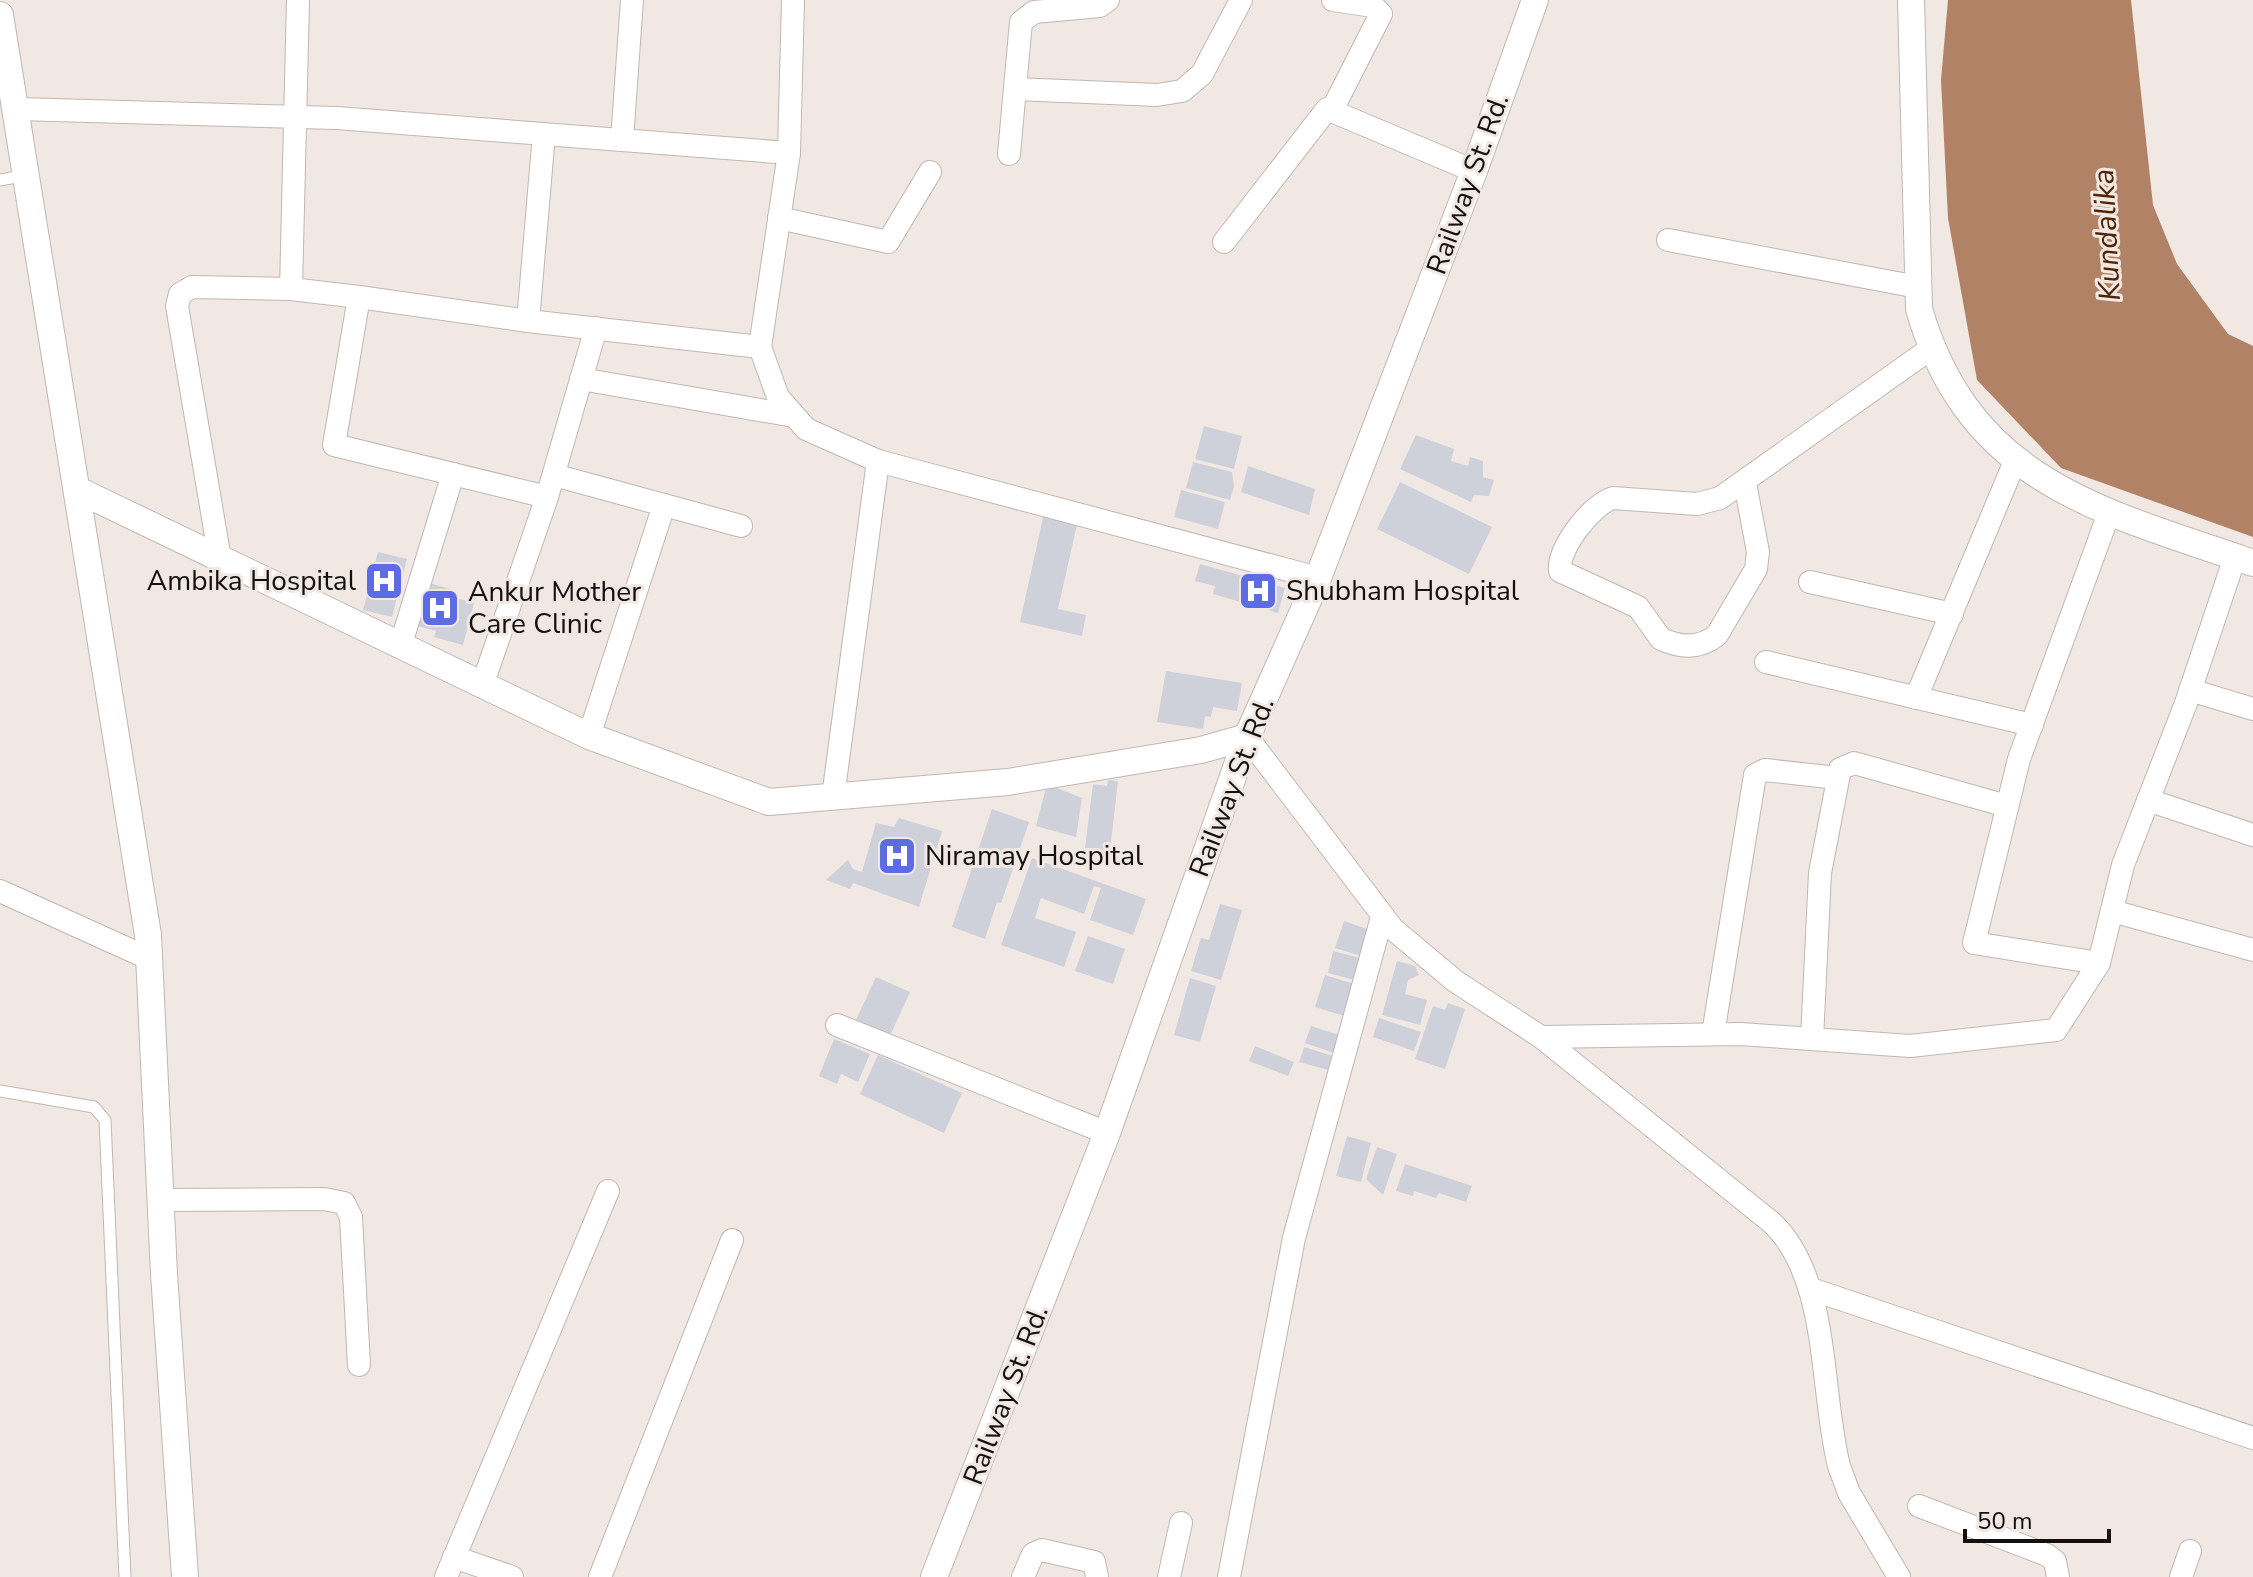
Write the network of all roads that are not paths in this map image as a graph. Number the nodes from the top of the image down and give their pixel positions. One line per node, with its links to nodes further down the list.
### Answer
1 (298, 0): 14 (street)
2 (632, 0): 16 (street)
3 (793, 0): 17 (street)
4 (1108, 0): 11 (street)
5 (1241, 0): 11 (street)
6 (1333, 0): 7 (street)
7 (1342, 0): 12 (street)
8 (1535, 0): 19 (street, Railway St. Rd.)
9 (1911, 0): 26 (street)
10 (7, 12): 13 (street)
11 (1015, 89): 18 (street)
12 (1333, 108): 19 (street); 25 (street)
13 (18, 109): 14 (street); 21 (street)
14 (293, 116): 15 (street); 27 (street)
15 (544, 134): 16 (street); 29 (street)
16 (622, 140): 17 (street)
17 (789, 153): 23 (street)
18 (1009, 154)
19 (1474, 171): 47 (street, Railway St. Rd.)
20 (930, 172): 23 (street)
21 (28, 174): 22 (lane); 40 (street)
22 (0, 180)
23 (779, 218): 31 (street)
24 (1668, 240): 26 (street)
25 (1224, 242)
26 (1918, 287): 32 (street)
27 (291, 289): 28 (street); 45 (street)
28 (359, 297): 29 (street); 37 (street)
29 (528, 321): 30 (street)
30 (596, 328): 31 (street); 33 (street)
31 (760, 347): 34 (street)
32 (1930, 349): 36 (street); 39 (street)
33 (581, 379): 34 (street); 38 (street)
34 (794, 416): 35 (street)
35 (878, 461): 47 (street); 60 (street)
36 (2015, 461): 43 (street); 49 (street)
37 (453, 474): 41 (street); 50 (street)
38 (554, 475): 41 (street); 42 (street)
39 (1745, 483): 39 (street)
40 (78, 490): 45 (street); 68 (street)
41 (547, 497): 52 (street)
42 (664, 505): 44 (street); 57 (street)
43 (2109, 513): 46 (street); 56 (street)
44 (741, 526)
45 (220, 559): 50 (street)
46 (2244, 560): 53 (street)
47 (1318, 578): 58 (street, Railway St. Rd.)
48 (1810, 582): 49 (street)
49 (1952, 614): 54 (street)
50 (400, 647): 52 (street)
51 (1766, 662): 54 (street)
52 (483, 683): 57 (street)
53 (2190, 690): 55 (street); 61 (street)
54 (1916, 698): 56 (street)
55 (2253, 709)
56 (2032, 725): 62 (street)
57 (589, 736): 60 (street)
58 (1247, 737): 60 (street); 66 (street); 75 (street, Railway St. Rd.)
59 (1837, 778): 62 (street); 71 (street); 73 (street)
60 (833, 797)
61 (2148, 800): 63 (street); 65 (street)
62 (2007, 806): 69 (street)
63 (2253, 835)
64 (0, 891): 68 (street)
65 (2112, 911): 67 (street); 69 (street)
66 (1382, 917): 72 (street); 94 (street)
67 (2253, 950)
68 (150, 959): 77 (street)
69 (2099, 963): 73 (street)
70 (837, 1025): 75 (street)
71 (1713, 1034): 72 (street); 73 (street)
72 (1541, 1037): 79 (street)
73 (1812, 1039)
74 (0, 1091): 86 (lane)
75 (1107, 1133): 90 (street, Railway St. Rd.)
76 (608, 1191): 85 (street)
77 (160, 1200): 80 (street); 87 (street)
78 (732, 1240): 89 (street)
79 (1811, 1289): 81 (street); 95 (street)
80 (359, 1365)
81 (2253, 1438)
82 (1919, 1506): 96 (street)
83 (1181, 1523): 93 (street)
84 (2190, 1551): 97 (street)
85 (450, 1567): 88 (street)
86 (125, 1577)
87 (185, 1577)
88 (512, 1577)
89 (600, 1577)
90 (934, 1577)
91 (1023, 1577): 92 (street)
92 (1097, 1577)
93 (1169, 1577)
94 (1229, 1577)
95 (1899, 1577)
96 (2058, 1577)
97 (2181, 1577)

